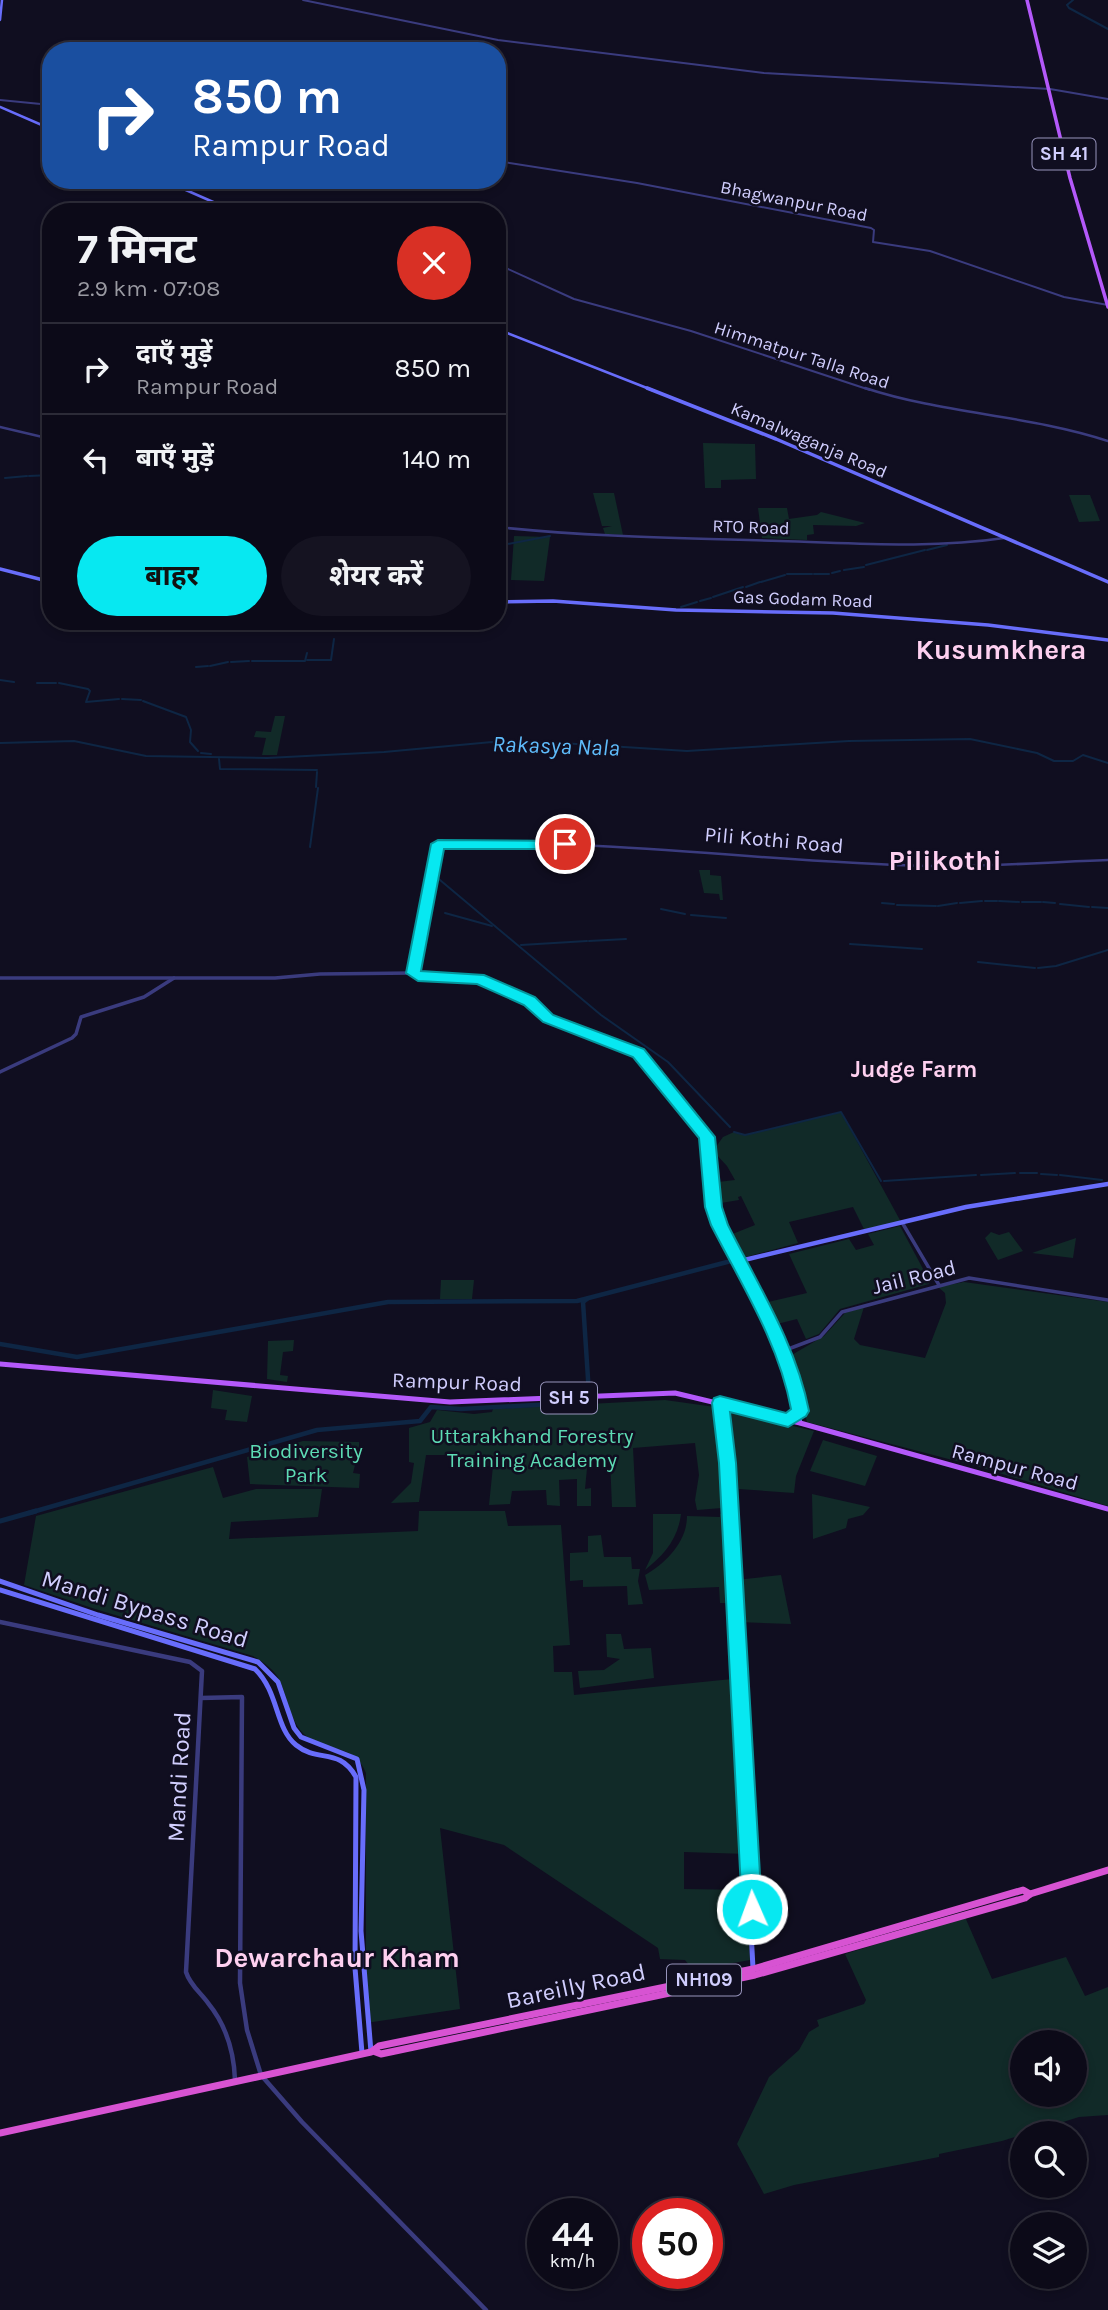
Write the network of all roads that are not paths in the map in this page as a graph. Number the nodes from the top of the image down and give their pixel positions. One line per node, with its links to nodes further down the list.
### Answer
1 (2, 0): 4 (main road)
2 (303, 0): 5 (street)
3 (1027, 0): 5 (main road, SH 41)
4 (0, 20)
5 (1050, 89): 6 (street); 15 (main road, SH 41)
6 (1108, 99)
7 (0, 100): 8 (street)
8 (42, 104)
9 (0, 107): 10 (main road)
10 (42, 125)
11 (506, 162): 16 (street, Bhagwanpur Road)
12 (183, 189): 13 (main road)
13 (215, 203)
14 (506, 268): 20 (street, Himmatpur Talla Road)
15 (1105, 288): 16 (main road, SH 41)
16 (1108, 306)
17 (506, 334): 22 (main road, Kamalwaganja Road)
18 (0, 427): 19 (street)
19 (42, 437)
20 (1108, 441)
21 (506, 528): 22 (street, RTO Road)
22 (998, 537): 25 (main road, Kamalwaganja Road)
23 (0, 569): 24 (main road)
24 (42, 580)
25 (1108, 582)
26 (506, 602): 27 (main road, Gas Godam Road)
27 (1108, 640)
28 (1108, 860): 29 (street, Pili Kothi Road)
29 (413, 973): 30 (street); 35 (street)
30 (175, 977): 31 (street); 32 (street)
31 (0, 978)
32 (0, 1072)
33 (1108, 1184): 34 (main road)
34 (903, 1224): 35 (main road); 36 (street)
35 (740, 1261): 38 (main road)
36 (939, 1285): 37 (street, Jail Road); 38 (street, Jail Road)
37 (1108, 1300)
38 (783, 1351): 41 (main road)
39 (0, 1363): 40 (main road, Rampur Road / SH 5)
40 (720, 1403): 42 (main road, Rampur Road / SH 5); 50 (main road)
41 (800, 1413): 42 (main road); 43 (main road)
42 (788, 1420): 43 (main road, Rampur Road / SH 5)
43 (800, 1423): 44 (main road, Rampur Road / SH 5)
44 (1108, 1509)
45 (0, 1581): 51 (main road, Mandi Bypass Road)
46 (0, 1590): 52 (main road, Mandi Bypass Road)
47 (0, 1622): 48 (street, Mandi Road)
48 (201, 1698): 53 (street); 54 (street, Mandi Road)
49 (1108, 1870): 50 (highway, Bareilly Road / NH109)
50 (754, 1972): 51 (highway, Bareilly Road / NH109)
51 (372, 2051): 52 (highway, Bareilly Road / NH109)
52 (362, 2053): 53 (highway, Bareilly Road / NH109)
53 (261, 2075): 54 (highway, Bareilly Road / NH109); 56 (street)
54 (235, 2080): 55 (highway, Bareilly Road / NH109)
55 (0, 2133)
56 (486, 2310)

